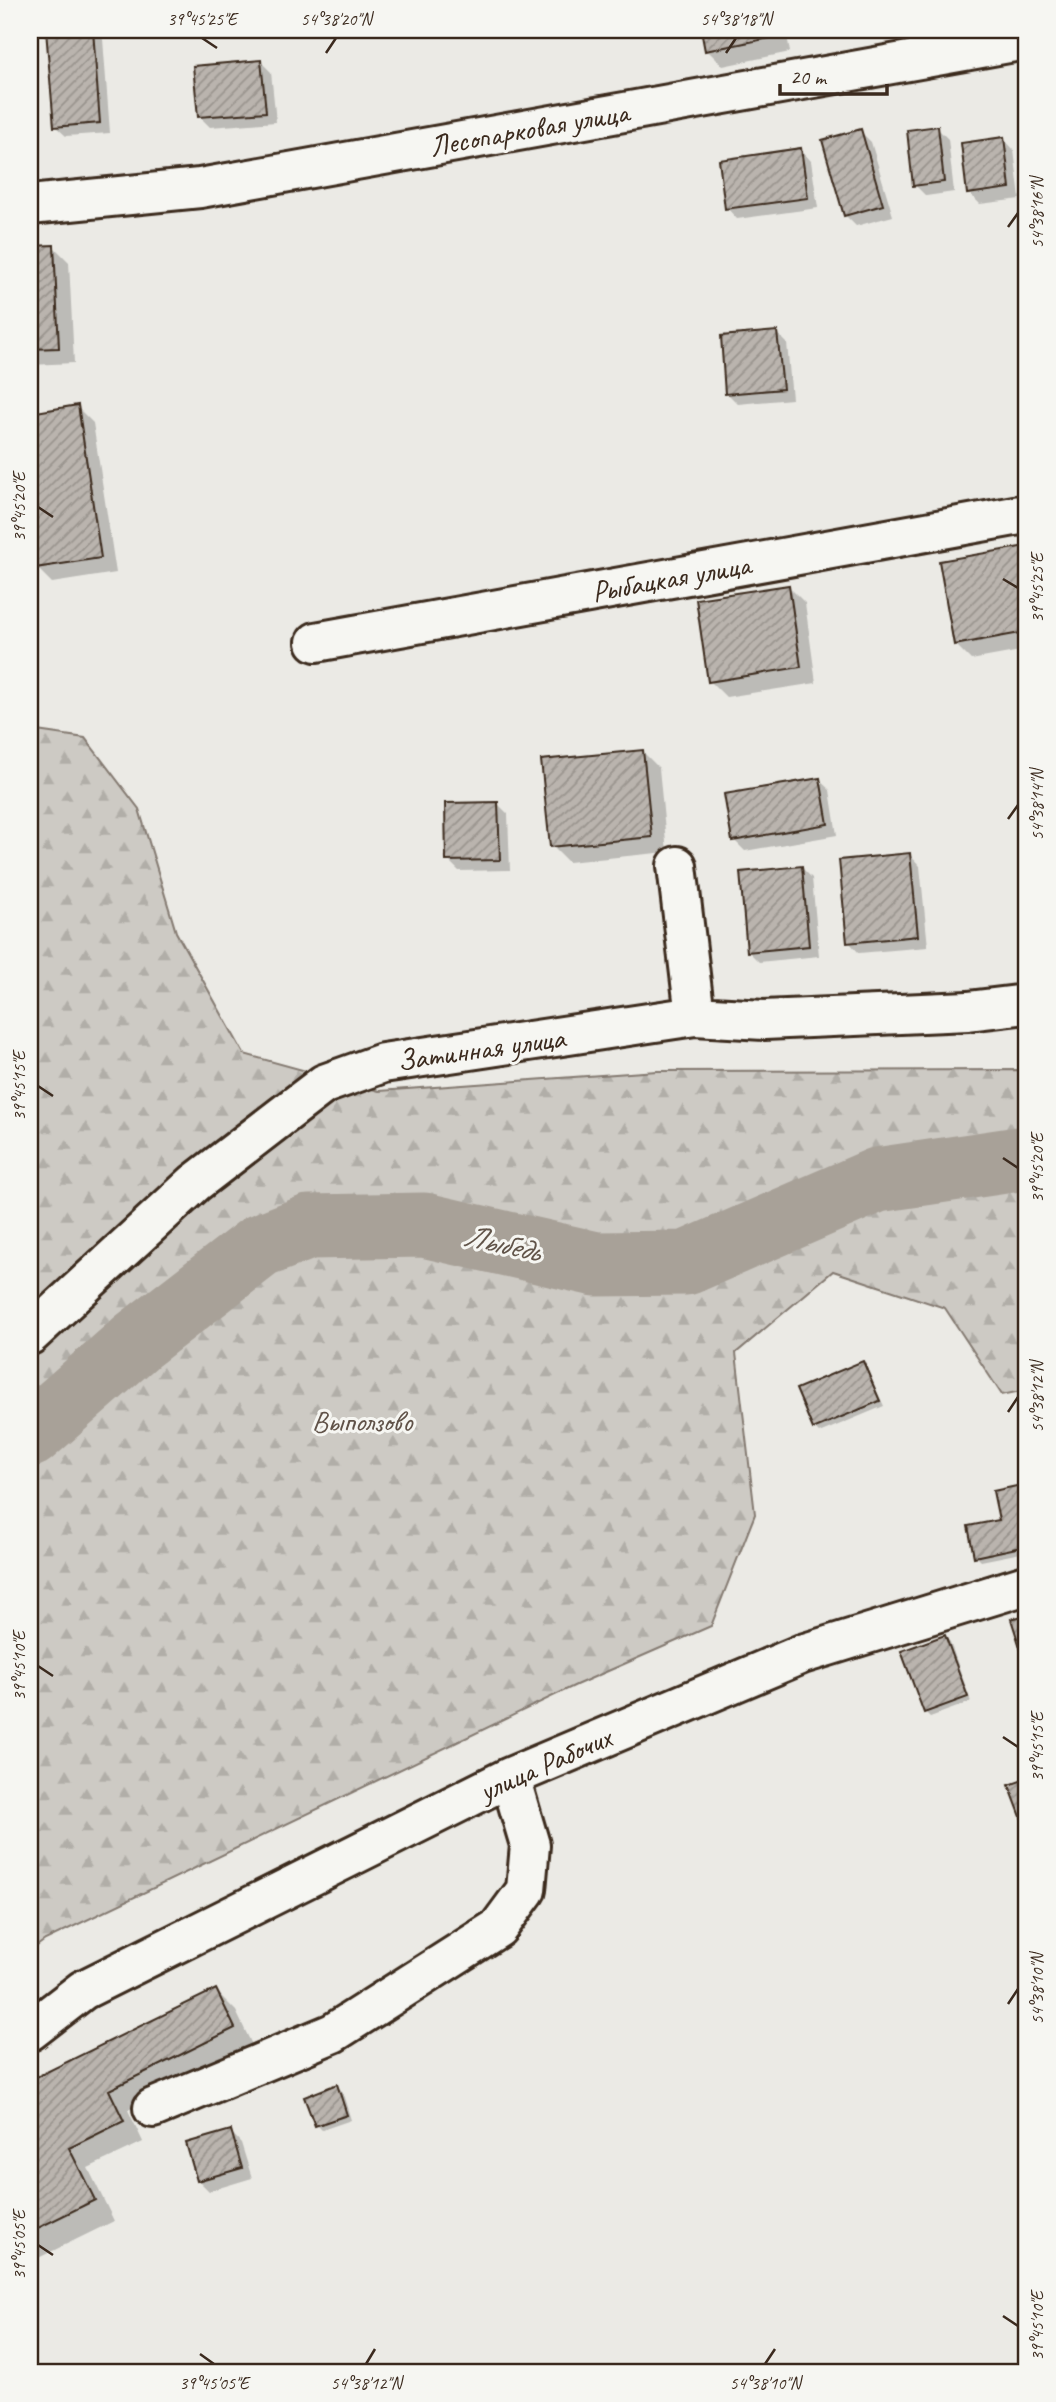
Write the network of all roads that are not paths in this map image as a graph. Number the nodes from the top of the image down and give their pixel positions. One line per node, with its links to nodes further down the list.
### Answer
1 (1026, 40): 2 (street, Лесопарковая улица)
2 (30, 205)
3 (1026, 514): 4 (street, Рыбацкая улица)
4 (317, 642)
5 (677, 866): 7 (street)
6 (1026, 1004): 7 (street, Затинная улица)
7 (695, 1016): 8 (street, Затинная улица)
8 (30, 1335)
9 (1026, 1584): 10 (street, улица Рабочих)
10 (510, 1777): 11 (street, улица Рабочих); 12 (street)
11 (30, 2031)
12 (153, 2108)

